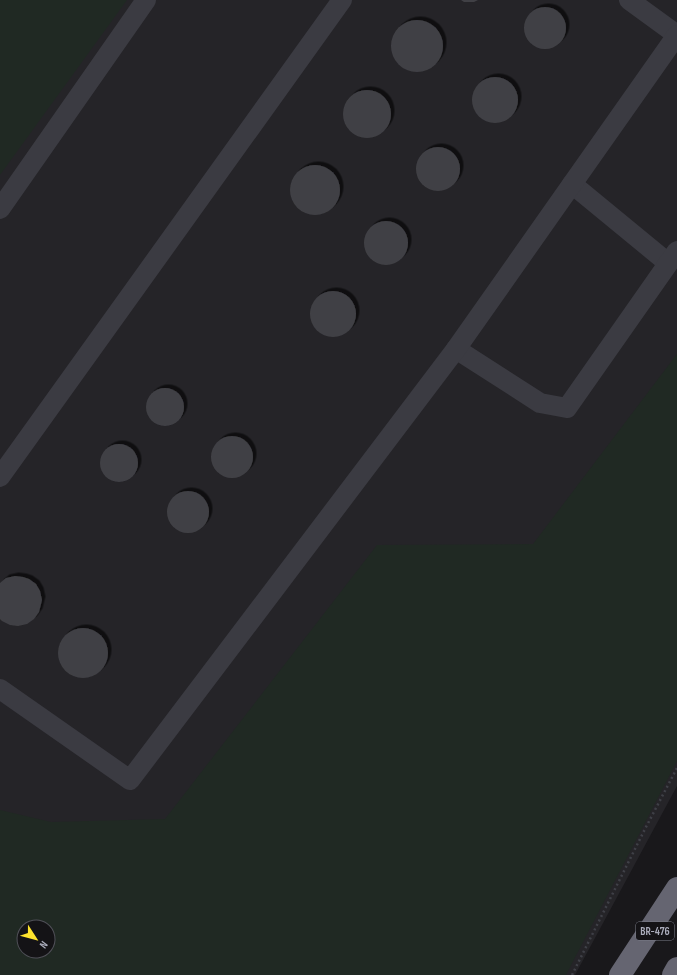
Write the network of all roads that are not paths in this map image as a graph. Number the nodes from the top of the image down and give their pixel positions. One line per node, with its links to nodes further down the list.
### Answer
1 (146, 0): 6 (lane)
2 (342, 0): 9 (lane)
3 (630, 0): 4 (lane)
4 (677, 35): 5 (lane)
5 (572, 184): 7 (lane); 8 (lane)
6 (0, 209)
7 (673, 257): 8 (lane)
8 (456, 349): 10 (lane)
9 (0, 477)
10 (0, 688)
11 (677, 888): 13 (highway); 14 (highway, BR-476)
12 (677, 968): 15 (highway)
13 (620, 975)
14 (633, 975)
15 (673, 975)

